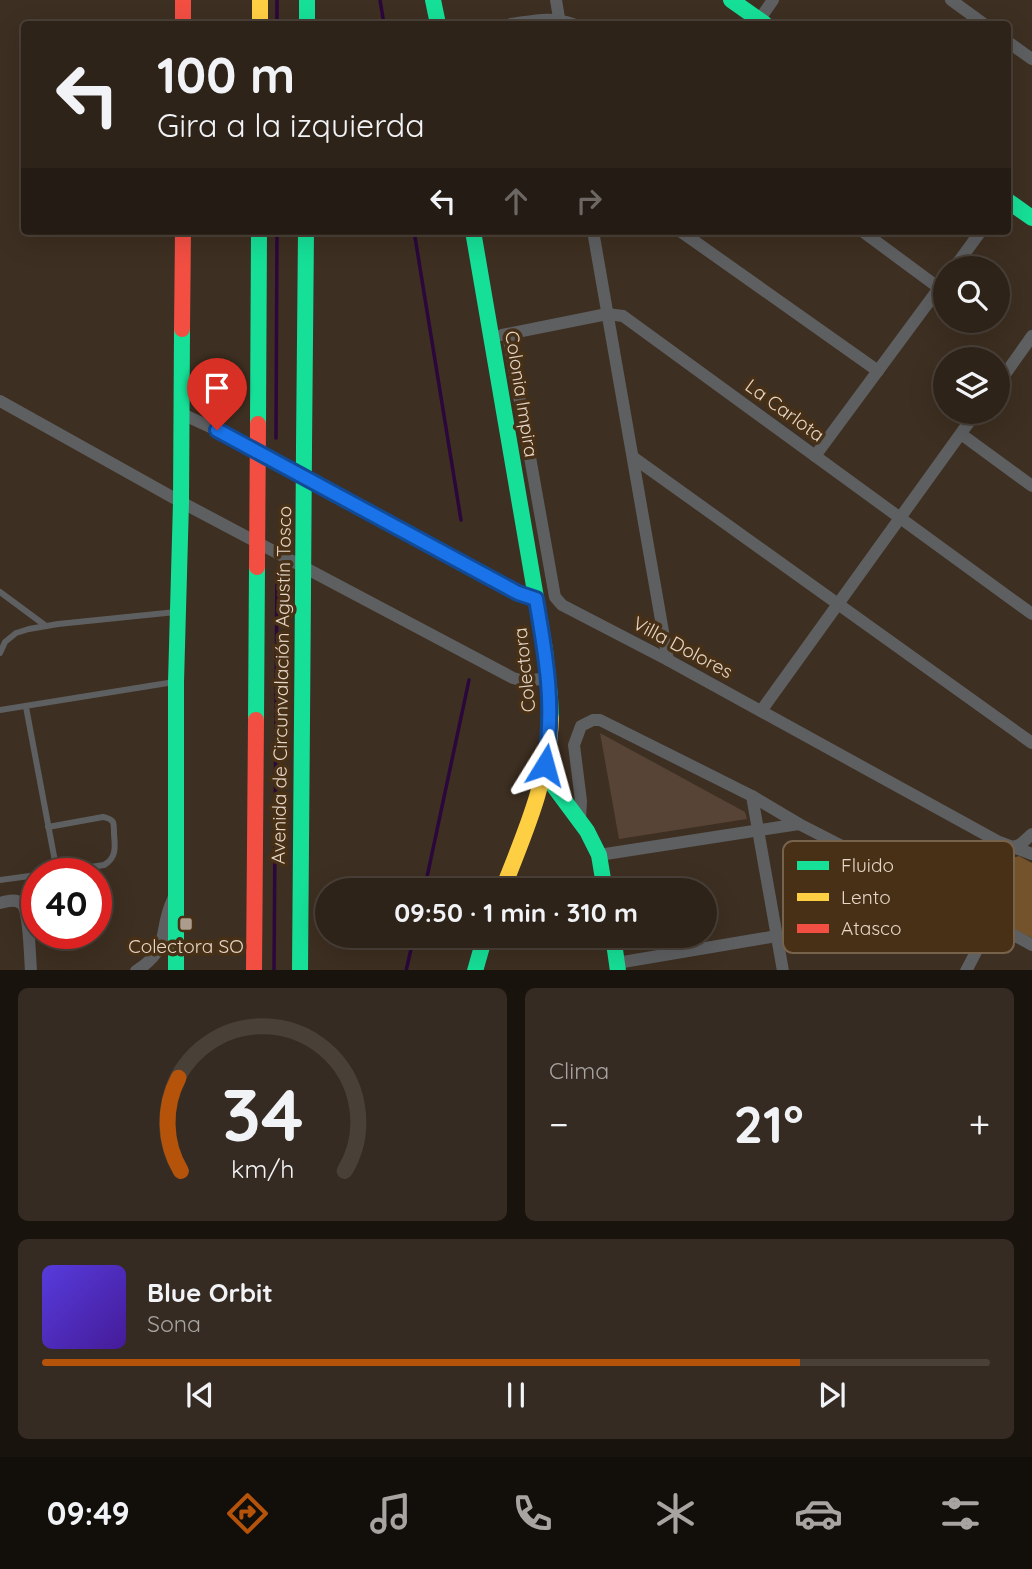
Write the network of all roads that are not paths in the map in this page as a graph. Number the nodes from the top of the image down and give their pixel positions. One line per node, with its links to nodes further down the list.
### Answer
1 (183, 0): 9 (main road)
2 (260, 0): 10 (main road)
3 (307, 0): 11 (main road)
4 (433, 0): 12 (main road)
5 (556, 0): 15 (street)
6 (731, 0): 16 (main road)
7 (773, 0): 17 (street)
8 (951, 0): 18 (street)
9 (183, 21)
10 (260, 21)
11 (306, 21)
12 (437, 21)
13 (532, 21): 14 (street)
14 (554, 21)
15 (559, 21)
16 (761, 21)
17 (762, 21)
18 (980, 21)
19 (1011, 44): 20 (street)
20 (1032, 59)
21 (1011, 203): 22 (main road)
22 (1032, 219)
23 (183, 235): 41 (main road)
24 (259, 235): 94 (main road, Avenida de Circunvalación Agustín Tosco, bridge)
25 (306, 235): 95 (main road, Avenida de Circunvalación Agustín Tosco, bridge)
26 (474, 235): 35 (main road, Colonia Impira)
27 (594, 235): 34 (street)
28 (686, 235): 38 (street)
29 (868, 235): 32 (street)
30 (978, 235): 31 (street)
31 (963, 256)
32 (933, 278)
33 (933, 296): 38 (street)
34 (607, 314): 35 (street); 44 (street, La Carlota); 45 (street)
35 (500, 335): 49 (main road, Colonia Impira); 57 (street, Villa Dolores)
36 (1032, 336): 37 (street)
37 (1027, 355): 39 (street)
38 (878, 371): 44 (street)
39 (1010, 372)
40 (0, 401): 47 (street)
41 (182, 414): 47 (main road); 51 (street)
42 (968, 424): 43 (street)
43 (961, 434): 46 (street); 48 (street)
44 (815, 456): 48 (street, La Carlota)
45 (634, 458): 52 (street); 57 (street)
46 (1032, 486)
47 (181, 502): 53 (main road); 58 (street)
48 (900, 518): 52 (street); 54 (street, La Carlota)
49 (529, 564): 51 (main road, Colectora)
50 (0, 592): 55 (lane)
51 (536, 599): 58 (main road, Colectora)
52 (837, 604): 62 (street); 63 (street)
53 (178, 612): 55 (lane); 59 (main road)
54 (1032, 614)
55 (46, 626): 56 (lane)
56 (0, 653)
57 (668, 660): 62 (street, Villa Dolores)
58 (549, 678): 64 (main road, Colectora)
59 (176, 682): 60 (lane); 86 (main road)
60 (26, 707): 61 (lane); 68 (lane)
61 (0, 710)
62 (761, 711): 72 (street, Villa Dolores)
63 (1032, 743)
64 (544, 773): 66 (main road); 79 (main road, Colectora)
65 (752, 796): 66 (street); 67 (street); 69 (street)
66 (580, 820): 75 (main road)
67 (799, 824): 69 (street); 71 (street)
68 (48, 827): 76 (lane); 77 (lane)
69 (759, 830): 75 (street); 84 (street)
70 (1032, 834): 73 (street)
71 (832, 841)
72 (997, 841)
73 (1014, 847): 74 (street, Villa Dolores)
74 (1032, 854)
75 (599, 855): 80 (main road)
76 (54, 858)
77 (111, 858)
78 (21, 877): 81 (lane)
79 (507, 878)
80 (603, 878)
81 (0, 880)
82 (0, 903): 91 (street)
83 (1014, 935): 85 (street)
84 (777, 936): 90 (street); 97 (street)
85 (1032, 945)
86 (169, 947): 92 (street); 93 (main road)
87 (482, 948): 96 (main road)
88 (614, 948): 90 (main road)
89 (975, 953): 98 (street)
90 (618, 967)
91 (31, 970)
92 (137, 970)
93 (176, 970)
94 (254, 970)
95 (300, 970)
96 (475, 970)
97 (783, 970)
98 (967, 970)

